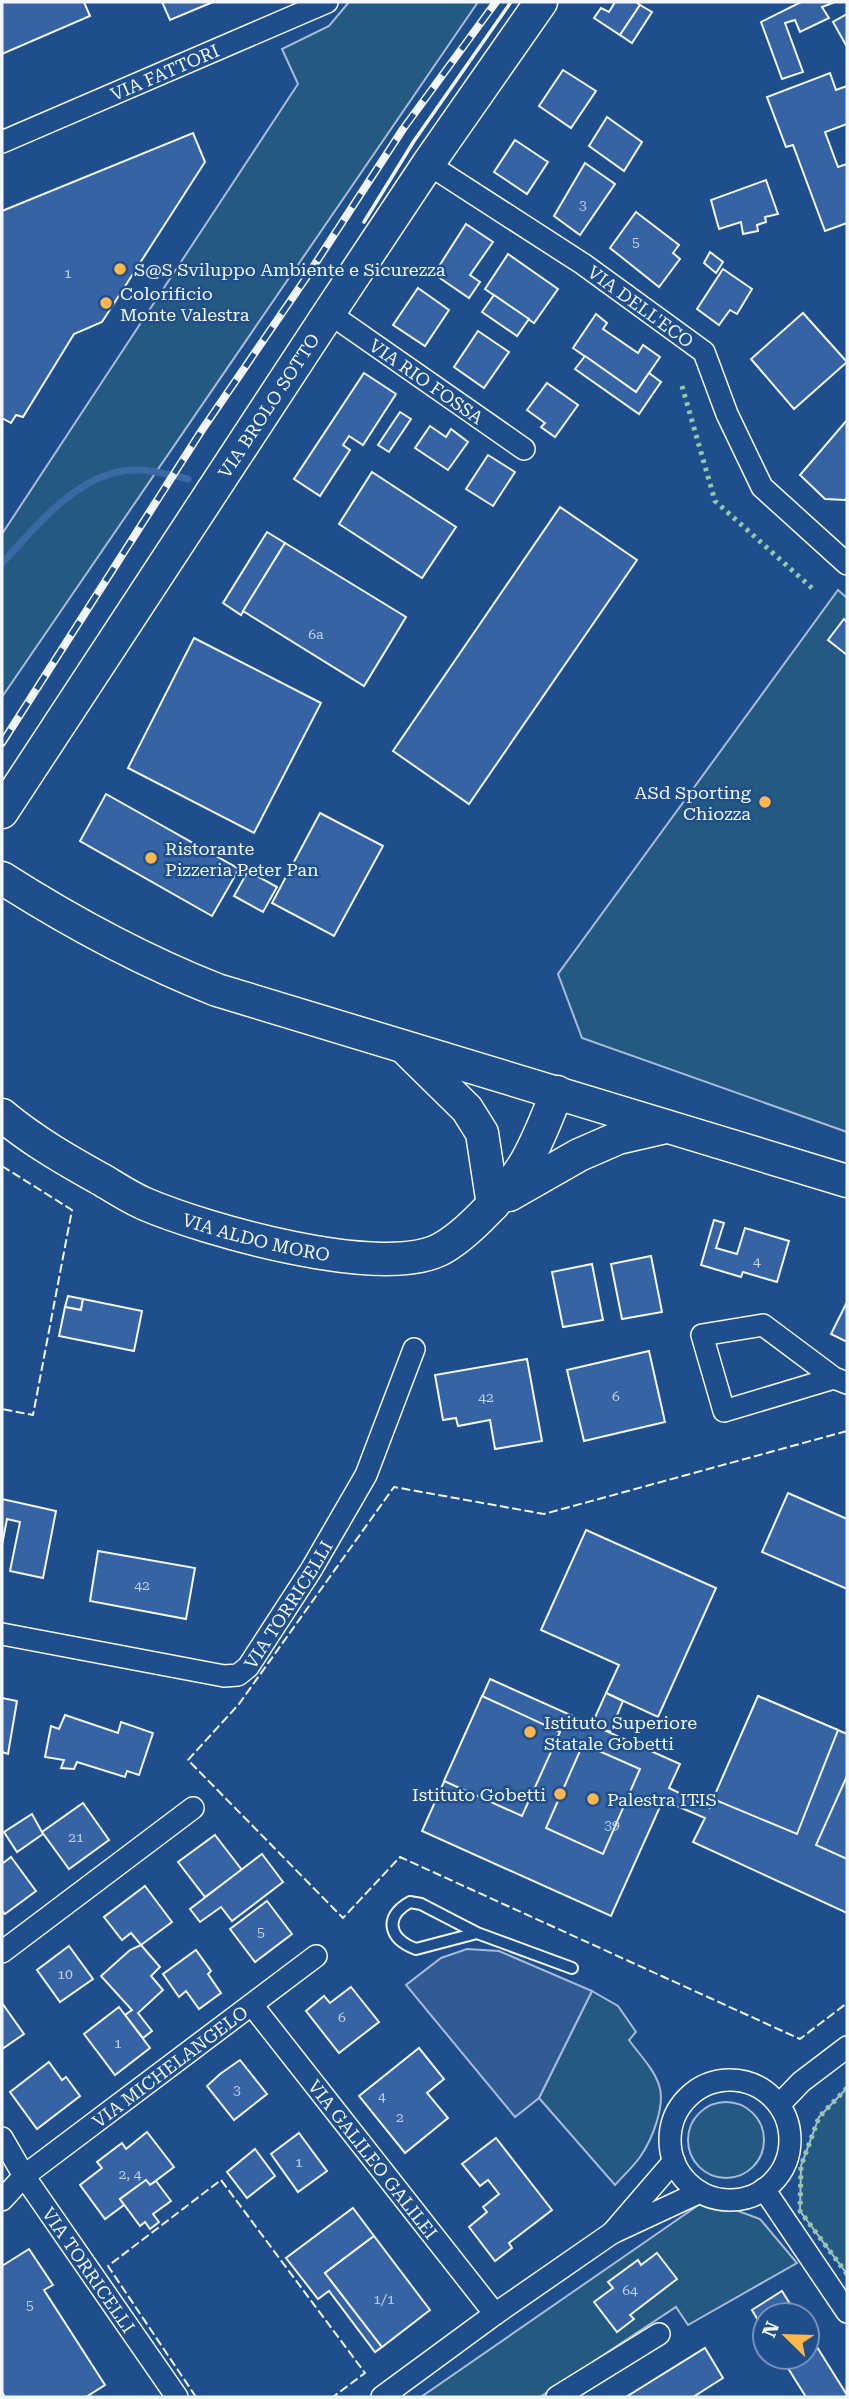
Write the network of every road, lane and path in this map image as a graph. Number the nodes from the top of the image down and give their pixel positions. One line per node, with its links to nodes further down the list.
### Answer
1 (327, 2): 3 (street, VIA FATTORI)
2 (541, 2): 4 (main road, VIA BROLO SOTTO)
3 (2, 142)
4 (428, 164): 5 (main road, VIA BROLO SOTTO); 7 (street, VIA DELL'ECO)
5 (328, 313): 6 (street, VIA RIO FOSSA); 8 (main road, VIA BROLO SOTTO)
6 (524, 449)
7 (847, 564)
8 (2, 812)
9 (2, 878): 10 (main road)
10 (402, 1046): 11 (main road); 15 (main road)
11 (557, 1092): 13 (main road); 15 (main road)
12 (9, 1123): 15 (main road, VIA ALDO MORO)
13 (669, 1126): 14 (main road); 15 (main road, VIA ALDO MORO)
14 (847, 1181)
15 (493, 1205)
16 (414, 1349): 18 (street, VIA TORRICELLI)
17 (841, 1380): 17 (street)
18 (2, 1634)
19 (193, 1808): 21 (street)
20 (477, 1933): 20 (lane); 23 (lane)
21 (2, 1952)
22 (316, 1956): 24 (street, VIA MICHELANGELO)
23 (572, 1968)
24 (252, 2005): 29 (street, VIA MICHELANGELO); 35 (street, VIA GALILEO GALILEI)
25 (847, 2047): 26 (street)
26 (779, 2105): 28 (street); 30 (street)
27 (2, 2138): 29 (street, VIA TORRICELLI)
28 (674, 2161): 31 (street); 33 (street)
29 (24, 2176): 32 (street, VIA MICHELANGELO); 37 (street, VIA TORRICELLI)
30 (764, 2189): 31 (street); 34 (street)
31 (700, 2192): 33 (street)
32 (2, 2200)
33 (612, 2233): 35 (street)
34 (847, 2312)
35 (495, 2314): 38 (street)
36 (659, 2334): 39 (street)
37 (177, 2397)
38 (382, 2397)
39 (557, 2397)

